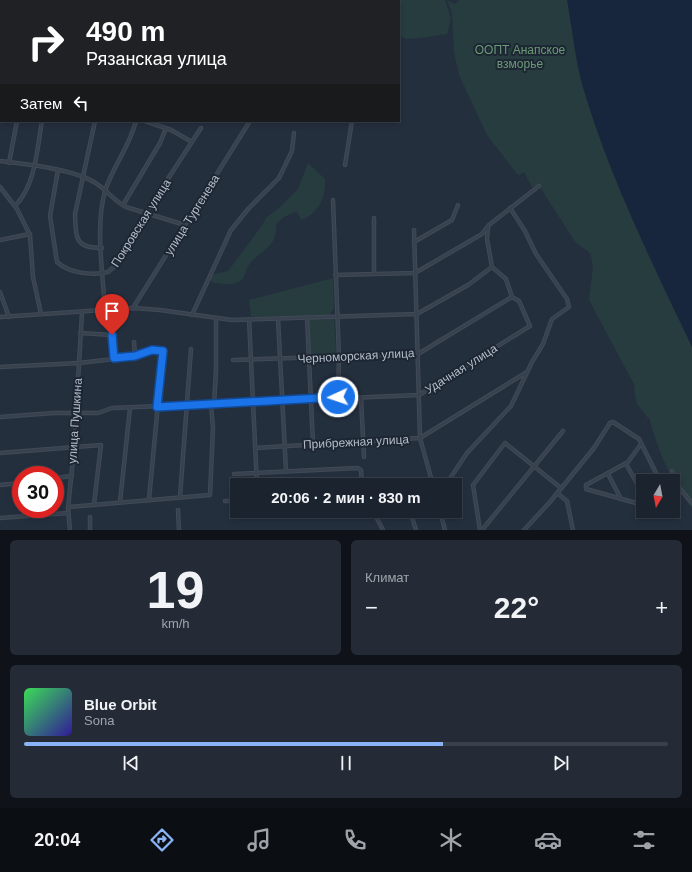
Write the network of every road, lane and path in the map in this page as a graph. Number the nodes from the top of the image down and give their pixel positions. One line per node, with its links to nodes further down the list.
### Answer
1 (17, 122): 13 (street)
2 (42, 122): 15 (street)
3 (95, 122): 17 (street)
4 (136, 122): 20 (street)
5 (148, 122): 8 (street)
6 (249, 122): 28 (street, улица Тургенева)
7 (352, 122): 14 (street)
8 (166, 128): 11 (street); 22 (street)
9 (201, 128): 11 (street, Покровская улица)
10 (294, 133): 47 (street)
11 (192, 142): 26 (street, Покровская улица)
12 (0, 161): 13 (street)
13 (9, 163): 15 (street)
14 (345, 165)
15 (33, 166): 16 (street); 24 (street)
16 (58, 170): 17 (street); 36 (street, Покровская улица)
17 (84, 177): 20 (street); 34 (street)
18 (539, 186): 25 (street)
19 (0, 187): 24 (street)
20 (106, 190): 22 (street); 34 (street)
21 (333, 200): 39 (street)
22 (123, 205): 26 (street)
23 (458, 205): 33 (street)
24 (15, 206): 31 (street)
25 (510, 208): 29 (street); 68 (street)
26 (145, 214): 28 (street); 36 (street, Покровская улица)
27 (374, 218): 38 (street)
28 (185, 225): 42 (street, улица Тургенева)
29 (488, 228): 35 (street); 37 (street)
30 (414, 230): 33 (street)
31 (30, 234): 32 (street); 45 (street)
32 (0, 240)
33 (414, 242): 37 (street)
34 (102, 248): 36 (street)
35 (492, 266): 41 (street); 46 (street)
36 (103, 273): 43 (street)
37 (415, 273): 38 (street); 46 (street)
38 (374, 274): 39 (street)
39 (335, 276): 48 (street)
40 (0, 292): 50 (street)
41 (512, 297): 58 (street, Черноморская улица); 69 (street, Удачная улица)
42 (133, 308): 43 (street); 47 (street)
43 (105, 311): 44 (street)
44 (82, 313): 45 (street); 55 (street, улица Пушкина)
45 (41, 314): 50 (street)
46 (417, 314): 48 (street); 58 (street)
47 (192, 315): 52 (street)
48 (337, 316): 51 (street); 60 (street)
49 (0, 317): 50 (street)
50 (9, 317)
51 (307, 317): 54 (street); 62 (street)
52 (216, 318): 53 (street); 75 (street)
53 (249, 319): 54 (street); 65 (street)
54 (278, 319): 63 (street)
55 (80, 333): 61 (street); 66 (street, улица Пушкина)
56 (134, 342): 59 (street)
57 (191, 349): 76 (street)
58 (418, 354): 60 (street, Черноморская улица); 69 (street)
59 (135, 356): 61 (street); 77 (street)
60 (339, 357): 62 (street, Черноморская улица); 70 (street)
61 (114, 358): 66 (street)
62 (309, 358): 63 (street, Черноморская улица); 72 (street)
63 (280, 359): 65 (street, Черноморская улица); 73 (street)
64 (233, 360): 65 (street, Черноморская улица)
65 (251, 360): 74 (street)
66 (79, 363): 67 (street); 79 (street, улица Пушкина)
67 (0, 367)
68 (529, 371): 82 (street, Прибрежная улица); 104 (street)
69 (419, 395): 71 (street, Удачная улица); 82 (street)
70 (338, 397): 71 (street, Удачная улица); 72 (street, Удачная улица)
71 (361, 398): 83 (street)
72 (310, 399): 73 (street, Удачная улица); 84 (street)
73 (282, 400): 74 (street, Удачная улица); 86 (street)
74 (252, 402): 75 (street, Удачная улица); 88 (street)
75 (213, 405): 76 (street, Удачная улица); 110 (street)
76 (185, 406): 77 (street, Удачная улица); 110 (street)
77 (157, 407): 78 (street, Удачная улица); 111 (street)
78 (130, 408): 79 (street, Удачная улица); 115 (street)
79 (76, 413): 80 (street, Удачная улица); 87 (street, улица Пушкина)
80 (0, 417)
81 (563, 431): 92 (street)
82 (420, 438): 83 (street, Прибрежная улица); 103 (street)
83 (364, 442): 84 (street, Прибрежная улица); 90 (street)
84 (314, 444): 86 (street, Прибрежная улица)
85 (641, 444): 91 (street); 98 (street); 108 (street)
86 (285, 446): 88 (street, Прибрежная улица); 93 (street)
87 (74, 448): 89 (street); 99 (street, улица Пушкина); 117 (street)
88 (255, 448): 95 (street)
89 (0, 453)
90 (364, 457)
91 (626, 464): 97 (street); 105 (street)
92 (535, 465): 108 (street); 133 (street); 133 (street)
93 (286, 471): 95 (street); 102 (street)
94 (672, 471): 118 (street)
95 (256, 473): 96 (street); 101 (street)
96 (234, 474)
97 (608, 474): 112 (street); 112 (street)
98 (656, 474)
99 (72, 476): 100 (street); 119 (street, улица Пушкина)
100 (64, 477)
101 (256, 478)
102 (362, 478)
103 (431, 478)
104 (450, 478)
105 (636, 482)
106 (12, 484): 107 (street)
107 (0, 485)
108 (561, 488): 109 (street)
109 (557, 493): 134 (street); 135 (street)
110 (180, 497): 111 (street)
111 (149, 499): 115 (street)
112 (621, 499): 116 (street)
113 (226, 501): 114 (street)
114 (230, 501)
115 (120, 502): 117 (street)
116 (636, 503)
117 (94, 504): 119 (street)
118 (692, 504)
119 (68, 507): 121 (street, улица Пушкина)
120 (178, 510): 129 (street)
121 (68, 513): 123 (street); 127 (street, улица Пушкина)
122 (90, 517): 128 (street)
123 (0, 518)
124 (377, 518): 130 (street)
125 (412, 518): 131 (street)
126 (442, 518): 132 (street)
127 (70, 530)
128 (90, 530)
129 (179, 530)
130 (383, 530)
131 (416, 530)
132 (445, 530)
133 (481, 530)
134 (524, 530)
135 (573, 530)

